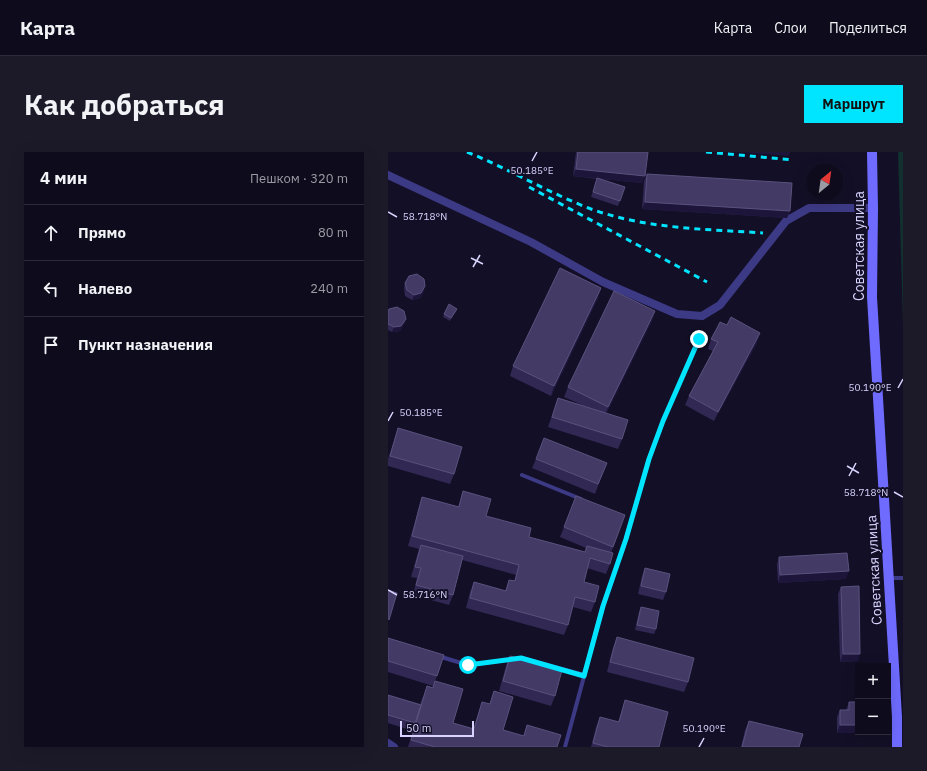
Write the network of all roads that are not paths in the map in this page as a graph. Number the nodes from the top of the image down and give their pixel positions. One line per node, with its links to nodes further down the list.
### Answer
1 (872, 152): 3 (main road, Советская улица)
2 (388, 175): 3 (street)
3 (873, 208): 9 (main road, Советская улица)
4 (699, 339): 8 (lane)
5 (522, 476): 6 (lane)
6 (588, 502)
7 (624, 516): 8 (lane)
8 (632, 519): 12 (lane)
9 (889, 578): 10 (lane); 16 (main road, Советская улица)
10 (903, 578)
11 (432, 654): 12 (lane)
12 (584, 676): 15 (lane)
13 (388, 743): 14 (street)
14 (394, 747)
15 (565, 747)
16 (897, 747)

